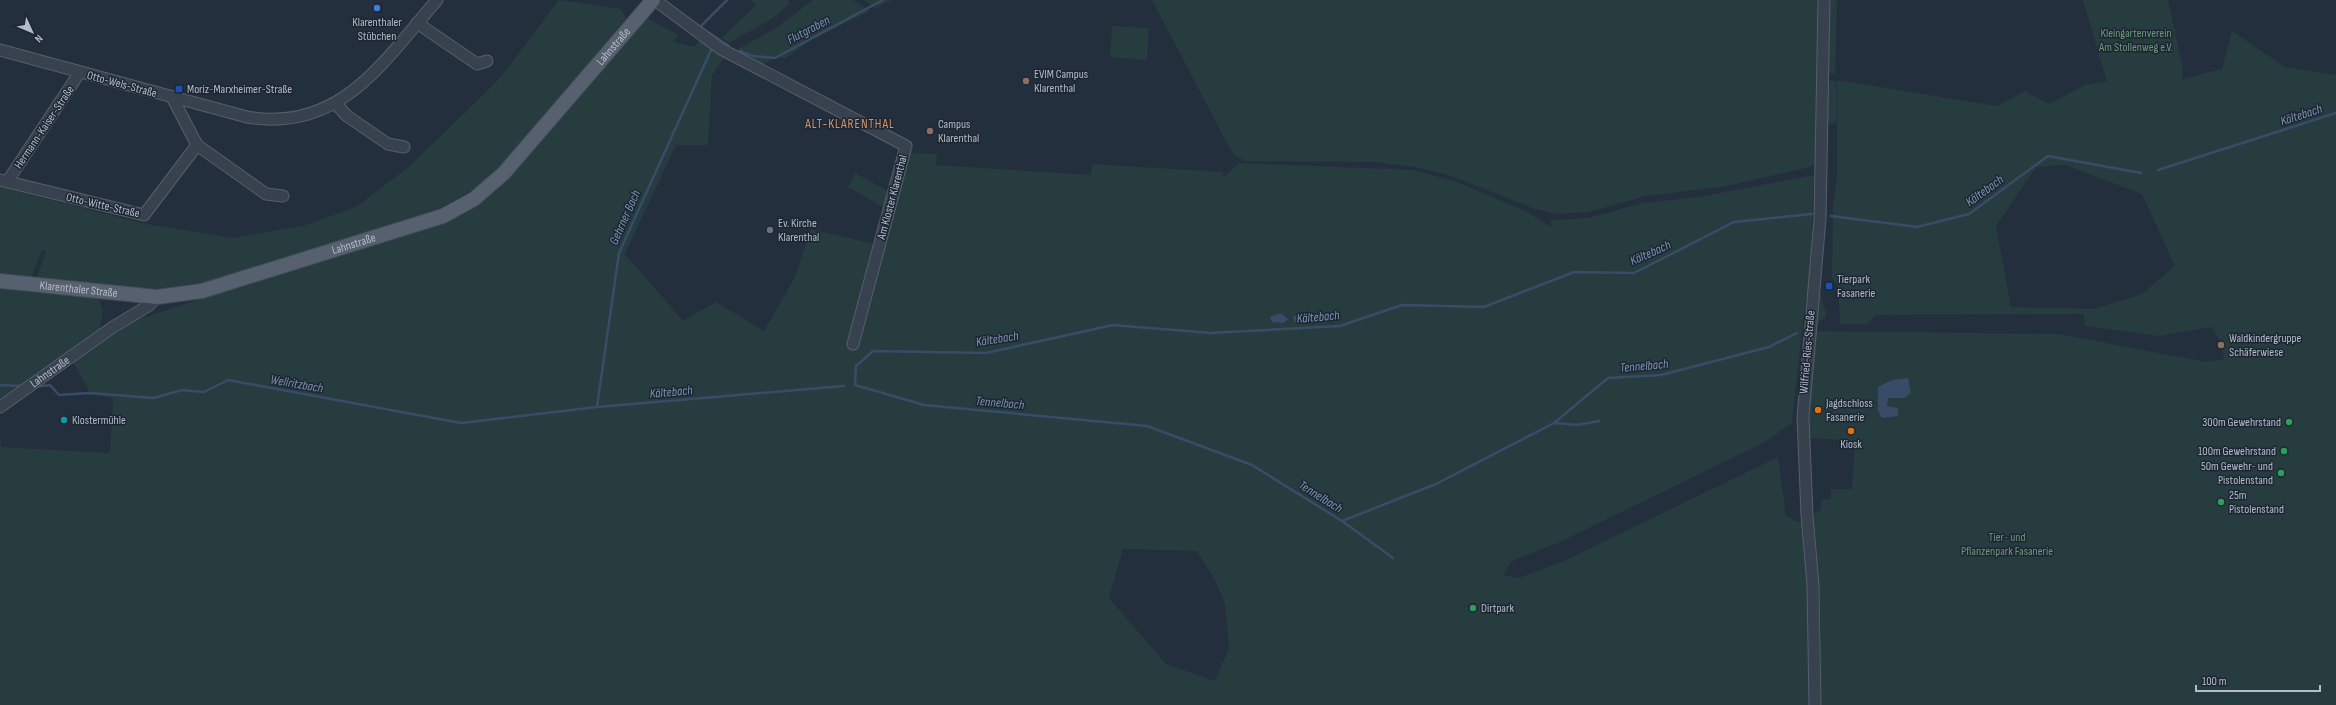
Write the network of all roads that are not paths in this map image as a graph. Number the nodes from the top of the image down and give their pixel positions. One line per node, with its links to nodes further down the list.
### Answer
1 (437, 0): 4 (street, Otto-Wels-Straße)
2 (654, 0): 15 (main road, Lahnstraße); 16 (street, Am Kloster Klarenthal)
3 (1824, 0): 18 (street, Wilfried-Ries-Straße)
4 (417, 23): 6 (street); 9 (street, Otto-Wels-Straße)
5 (0, 50): 7 (street, Otto-Wels-Straße)
6 (487, 61)
7 (80, 72): 8 (street, Otto-Wels-Straße); 12 (street, Hermann-Kaiser-Straße)
8 (172, 97): 9 (street, Otto-Wels-Straße); 10 (street)
9 (336, 104): 11 (street)
10 (197, 145): 12 (street, Otto-Witte-Straße); 13 (street)
11 (404, 147)
12 (4, 181)
13 (283, 196)
14 (0, 281): 15 (main road, Klarenthaler Straße)
15 (157, 298): 17 (street, Lahnstraße)
16 (853, 344)
17 (0, 407)
18 (1815, 705)

